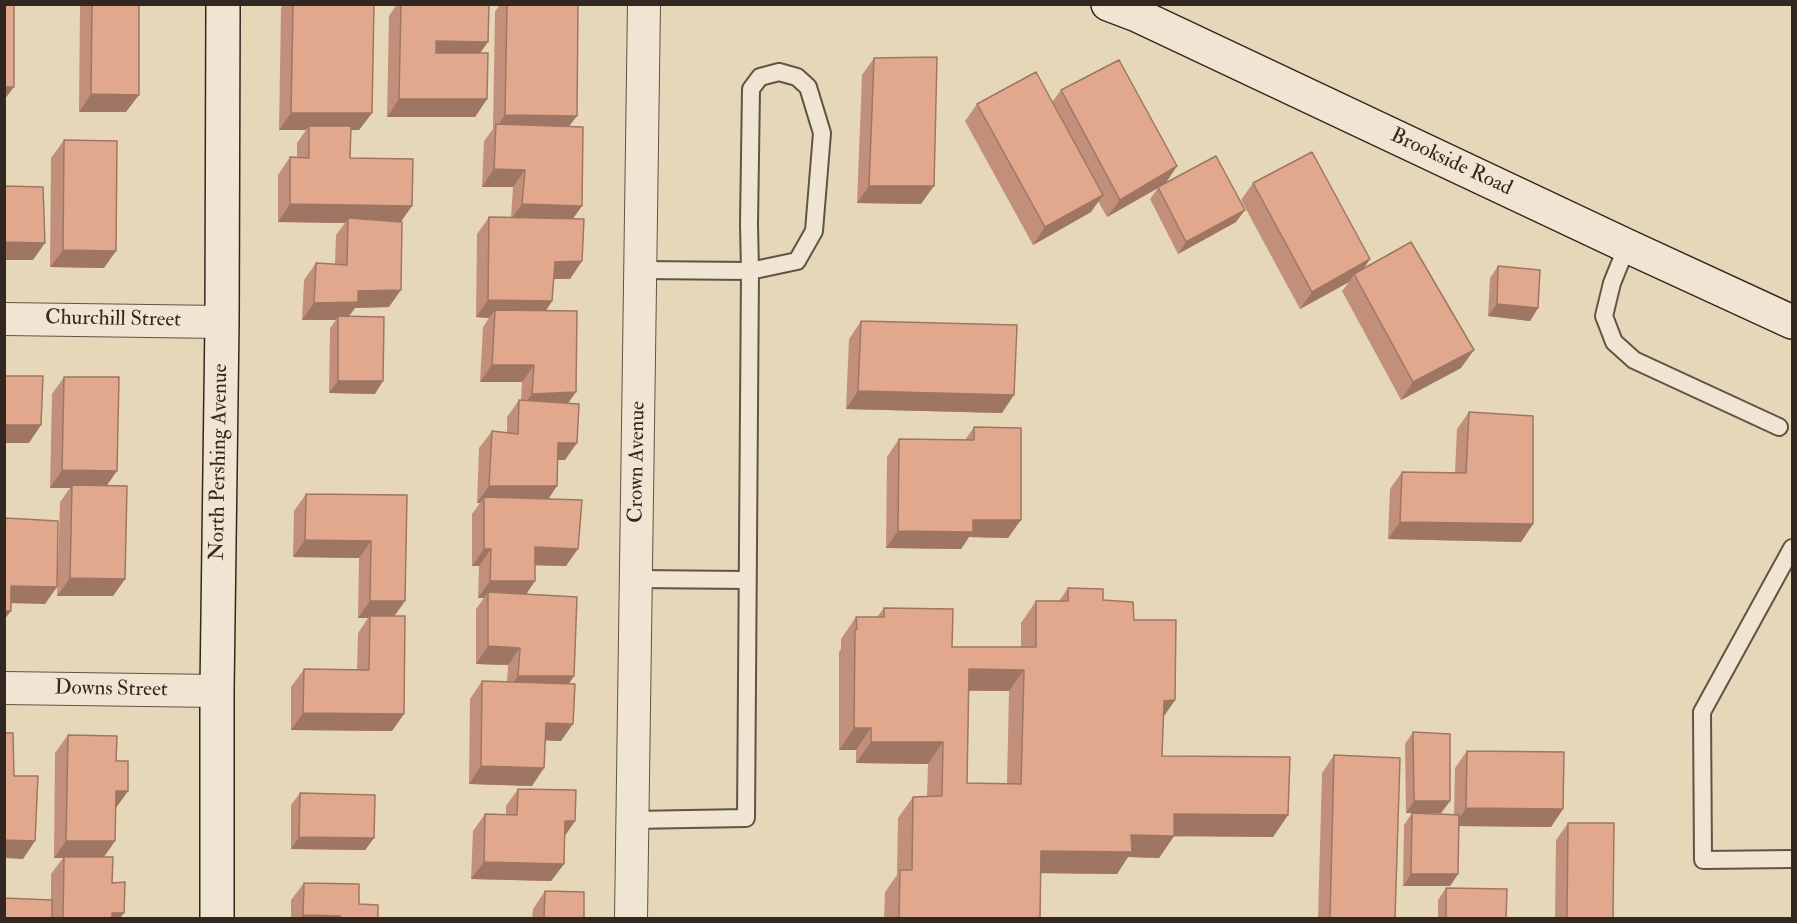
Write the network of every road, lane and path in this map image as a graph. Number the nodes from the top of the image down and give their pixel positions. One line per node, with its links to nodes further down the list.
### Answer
1 (223, 4): 8 (main road, North Pershing Avenue)
2 (644, 4): 5 (street, Crown Avenue)
3 (1108, 4): 4 (main road, Brookside Road)
4 (1627, 246): 9 (main road, Brookside Road); 10 (lane)
5 (640, 270): 6 (lane); 12 (street, Crown Avenue)
6 (750, 271): 6 (lane); 13 (lane)
7 (4, 319): 8 (street, Churchill Street)
8 (222, 322): 15 (main road, North Pershing Avenue)
9 (1792, 322)
10 (1779, 427)
11 (1792, 548): 17 (lane)
12 (636, 579): 13 (lane); 16 (street, Crown Avenue)
13 (747, 580): 16 (lane)
14 (4, 688): 15 (street, Downs Street)
15 (217, 691): 18 (main road, North Pershing Avenue)
16 (632, 820): 19 (street, Crown Avenue)
17 (1792, 858)
18 (217, 918)
19 (632, 918)

